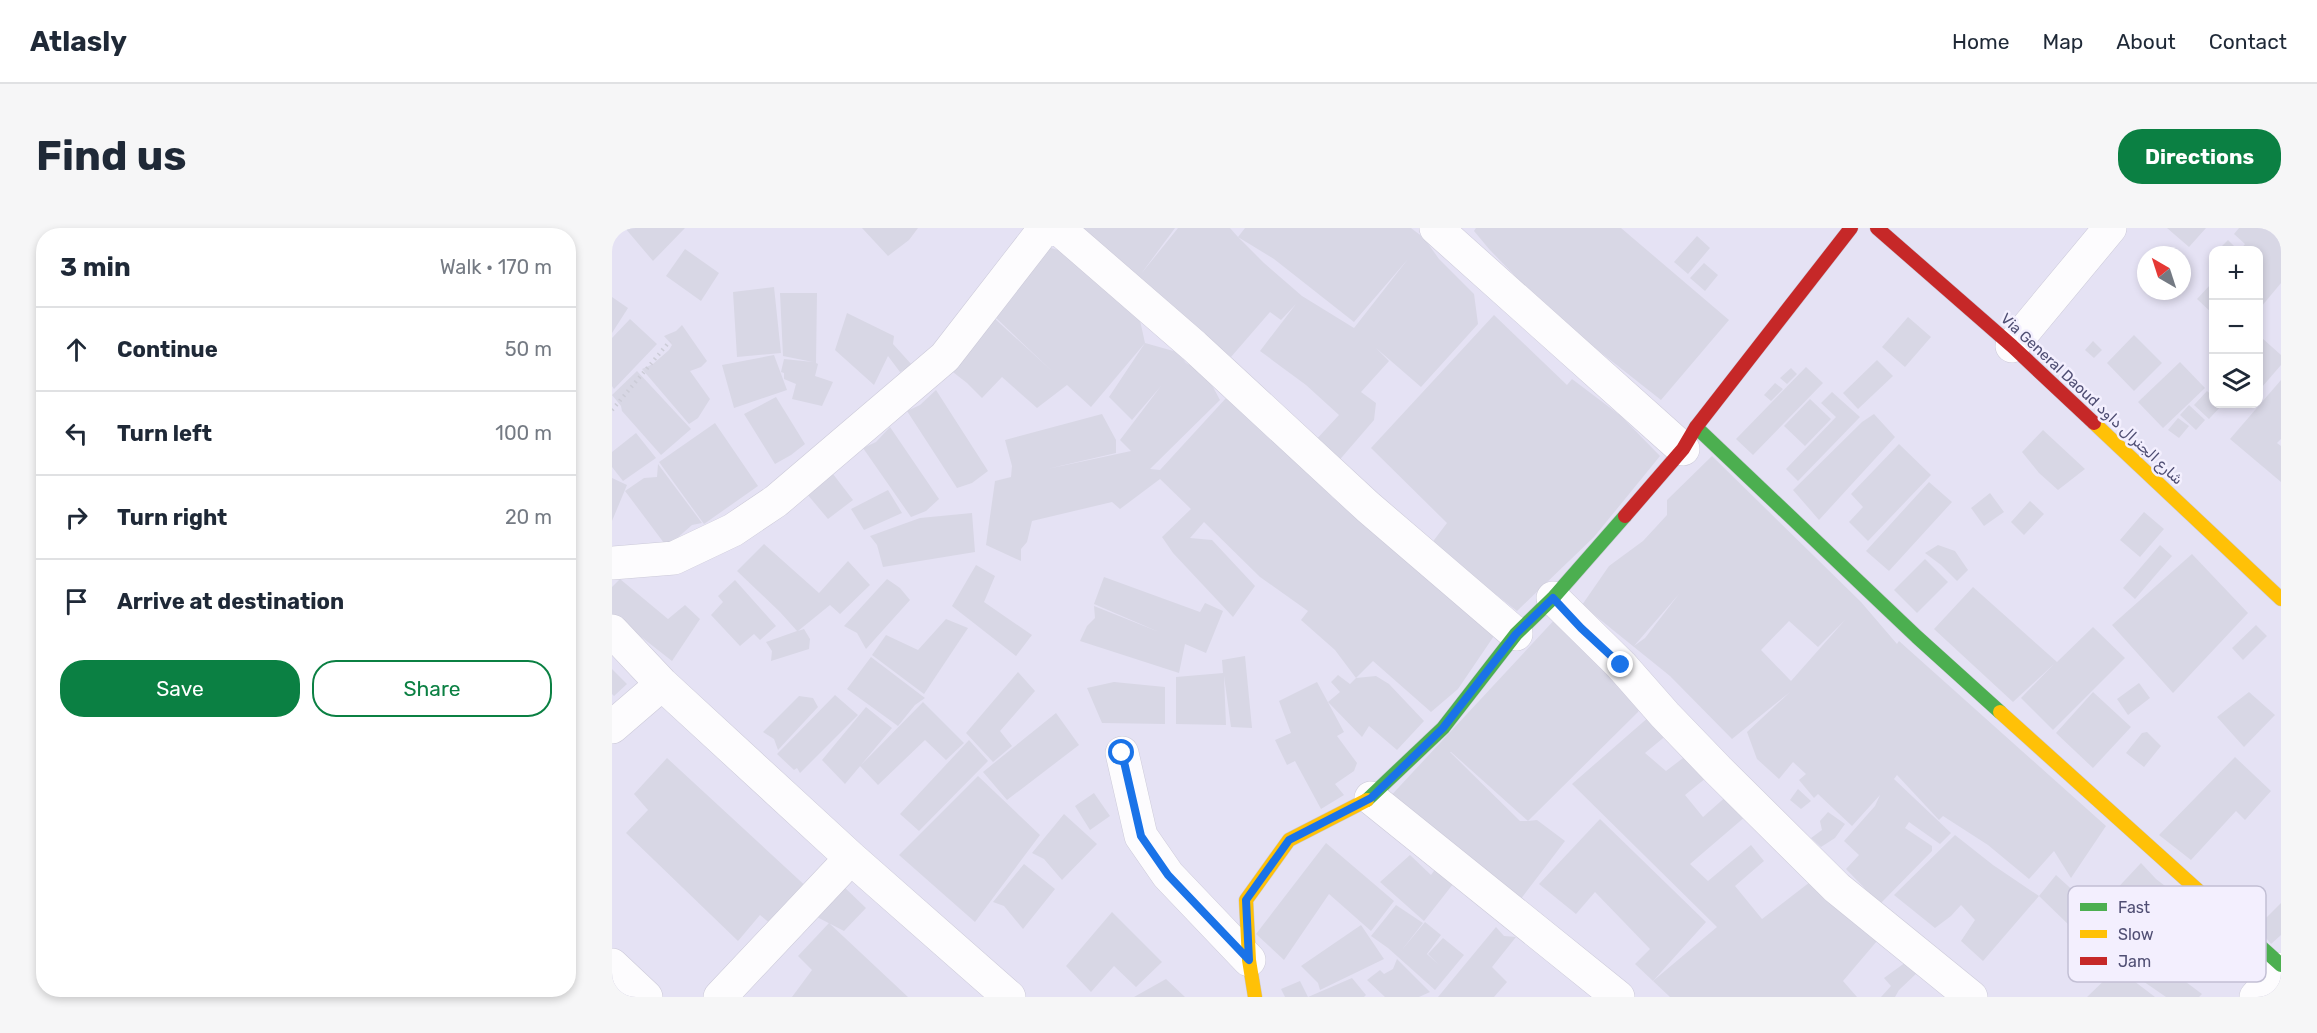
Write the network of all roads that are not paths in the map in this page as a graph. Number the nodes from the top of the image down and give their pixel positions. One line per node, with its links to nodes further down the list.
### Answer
1 (1045, 228): 9 (street)
2 (1058, 228): 13 (street)
3 (1436, 228): 8 (street)
4 (1851, 228): 8 (street)
5 (1877, 228): 7 (street, Via General Daoud شارع الجنرال داود)
6 (2110, 228): 7 (street)
7 (2012, 346): 11 (street, Via General Daoud شارع الجنرال داود)
8 (1690, 438): 10 (street); 19 (street)
9 (612, 563)
10 (1553, 598): 13 (street); 29 (street)
11 (2281, 599)
12 (612, 631): 14 (street)
13 (1516, 634): 17 (street)
14 (662, 684): 15 (street); 18 (street)
15 (612, 728)
16 (1122, 753): 21 (street)
17 (1371, 798): 21 (street); 28 (street)
18 (851, 858): 25 (street); 26 (street)
19 (2192, 886)
20 (2266, 953): 23 (street)
21 (1249, 960): 27 (street)
22 (612, 965): 24 (street)
23 (2281, 967): 30 (street)
24 (646, 997)
25 (720, 997)
26 (1009, 997)
27 (1255, 997)
28 (1618, 997)
29 (1971, 997)
30 (2256, 997)

